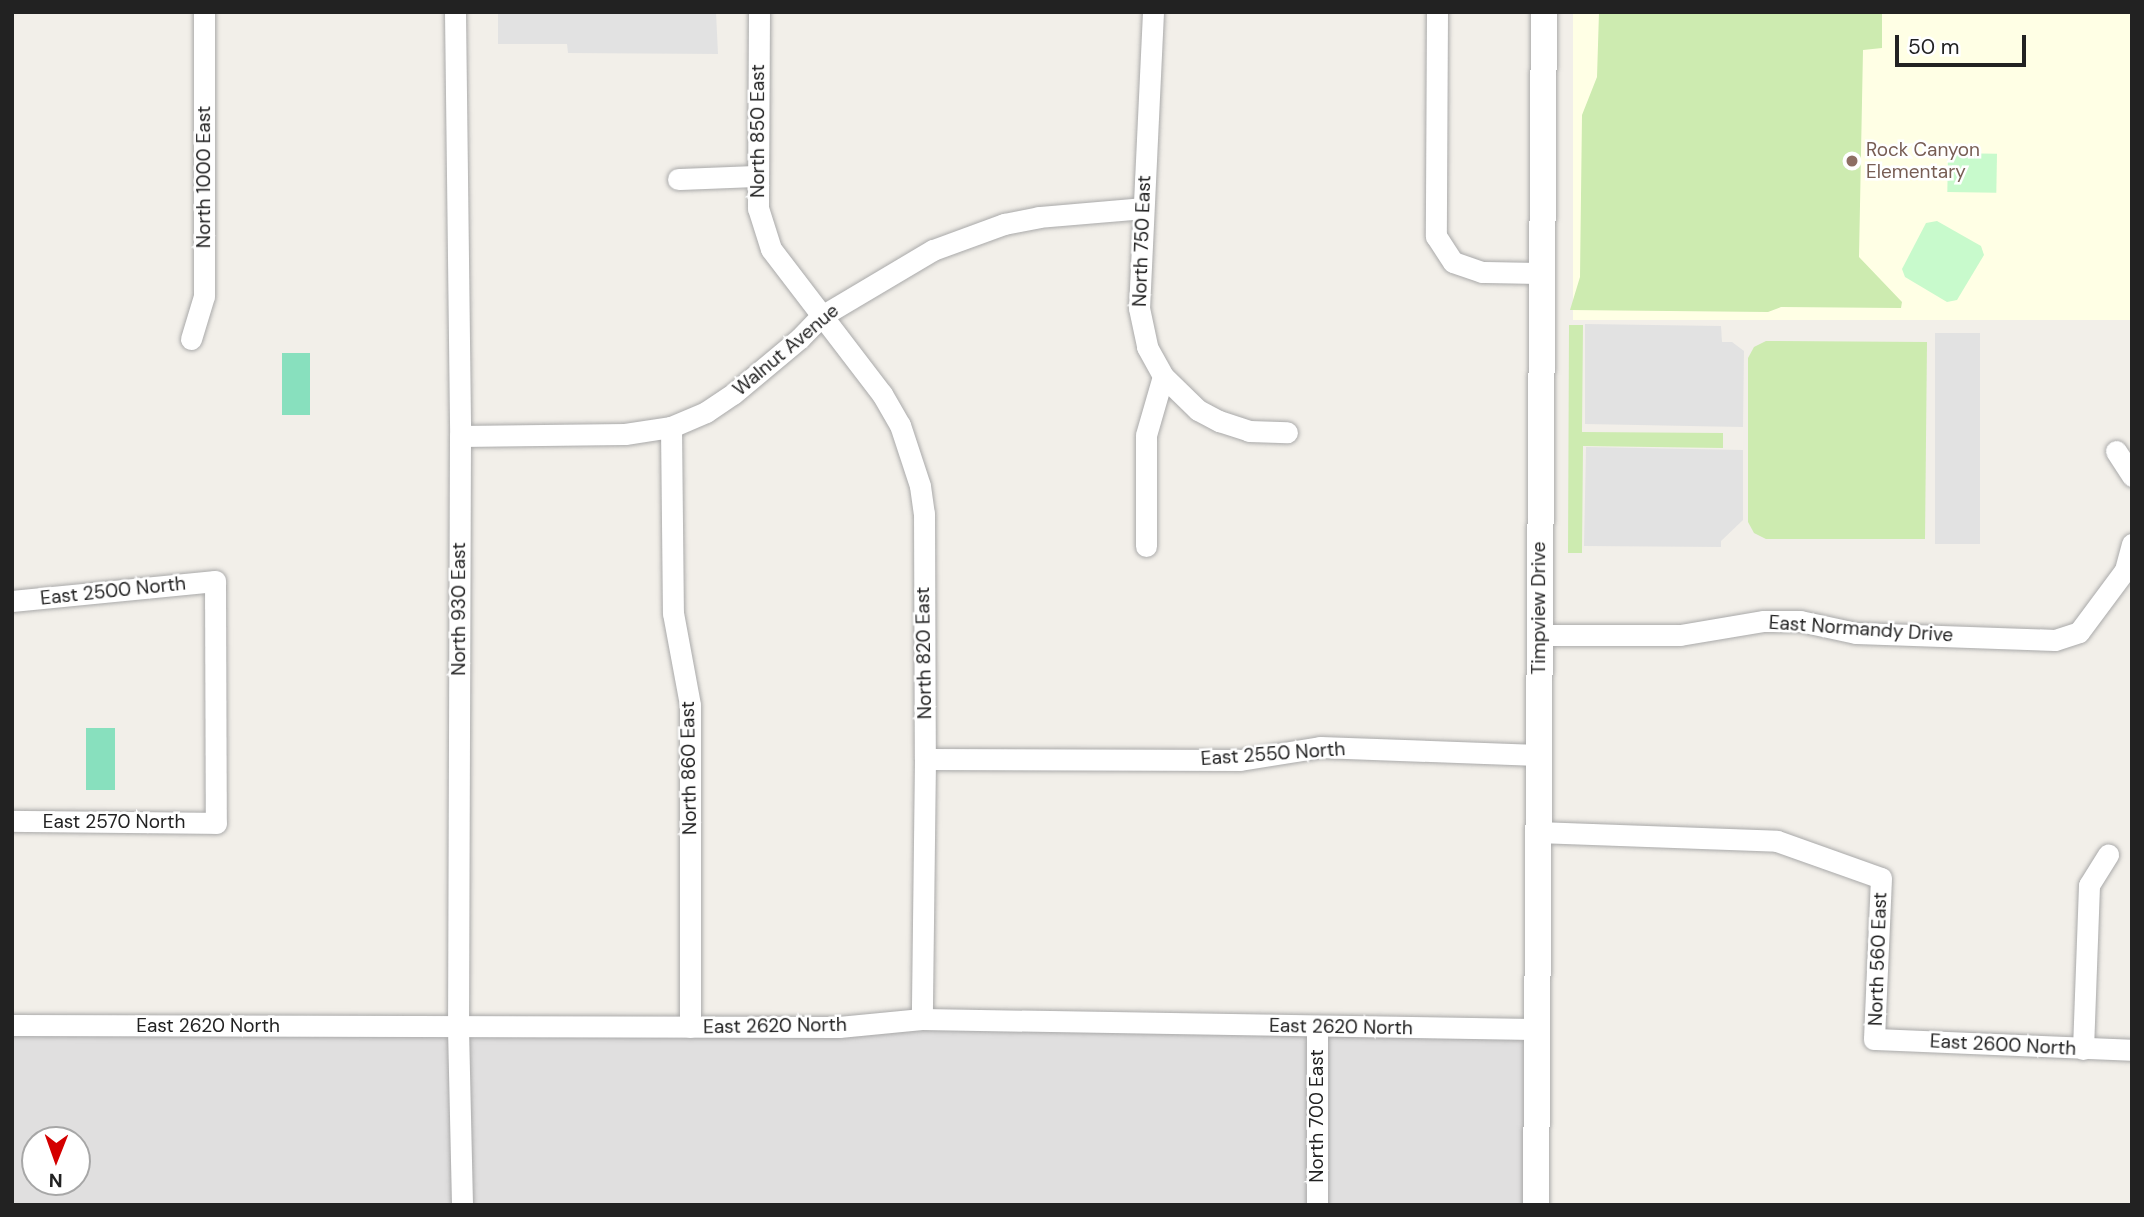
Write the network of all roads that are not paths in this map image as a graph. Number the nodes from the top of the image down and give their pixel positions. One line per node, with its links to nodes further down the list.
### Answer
1 (204, 12): 12 (street, North 1000 East)
2 (455, 12): 16 (street, North 930 East)
3 (759, 12): 7 (street, North 850 East)
4 (1153, 12): 9 (street, North 750 East)
5 (1437, 12): 10 (street)
6 (1544, 12): 10 (street, Timpview Drive)
7 (757, 176): 8 (street); 11 (street, North 850 East)
8 (678, 178)
9 (1143, 208): 11 (street, Walnut Avenue); 13 (street, North 750 East)
10 (1542, 273): 22 (street, Timpview Drive)
11 (820, 317): 14 (street, Walnut Avenue); 24 (street, North 820 East)
12 (191, 339)
13 (1163, 376): 15 (street, North 750 East); 20 (street)
14 (671, 427): 16 (street, Walnut Avenue); 31 (street, North 860 East)
15 (1287, 432)
16 (460, 436): 32 (street, North 930 East)
17 (2116, 451): 18 (street)
18 (2132, 476)
19 (2132, 544): 22 (street, East Normandy Drive)
20 (1146, 546)
21 (12, 601): 26 (street, East 2500 North)
22 (1539, 635): 23 (street, Timpview Drive)
23 (1538, 755): 24 (street, East 2550 North); 27 (street, Timpview Drive)
24 (925, 759): 29 (street, North 820 East)
25 (12, 821): 26 (street, East 2570 North)
26 (216, 822)
27 (1537, 832): 34 (street, Timpview Drive); 35 (street, North 560 East)
28 (2108, 855): 36 (street)
29 (922, 1019): 31 (street, East 2620 North); 33 (street, East 2620 North)
30 (12, 1025): 32 (street, East 2620 North)
31 (690, 1027): 32 (street, East 2620 North)
32 (458, 1028): 38 (street, North 930 East)
33 (1317, 1028): 34 (street, East 2620 North); 39 (street, North 700 East)
34 (1537, 1029): 40 (street, Timpview Drive)
35 (1874, 1039): 36 (street, East 2600 North)
36 (2083, 1049): 37 (street, East 2600 North)
37 (2132, 1050)
38 (461, 1205)
39 (1317, 1205)
40 (1536, 1205)

